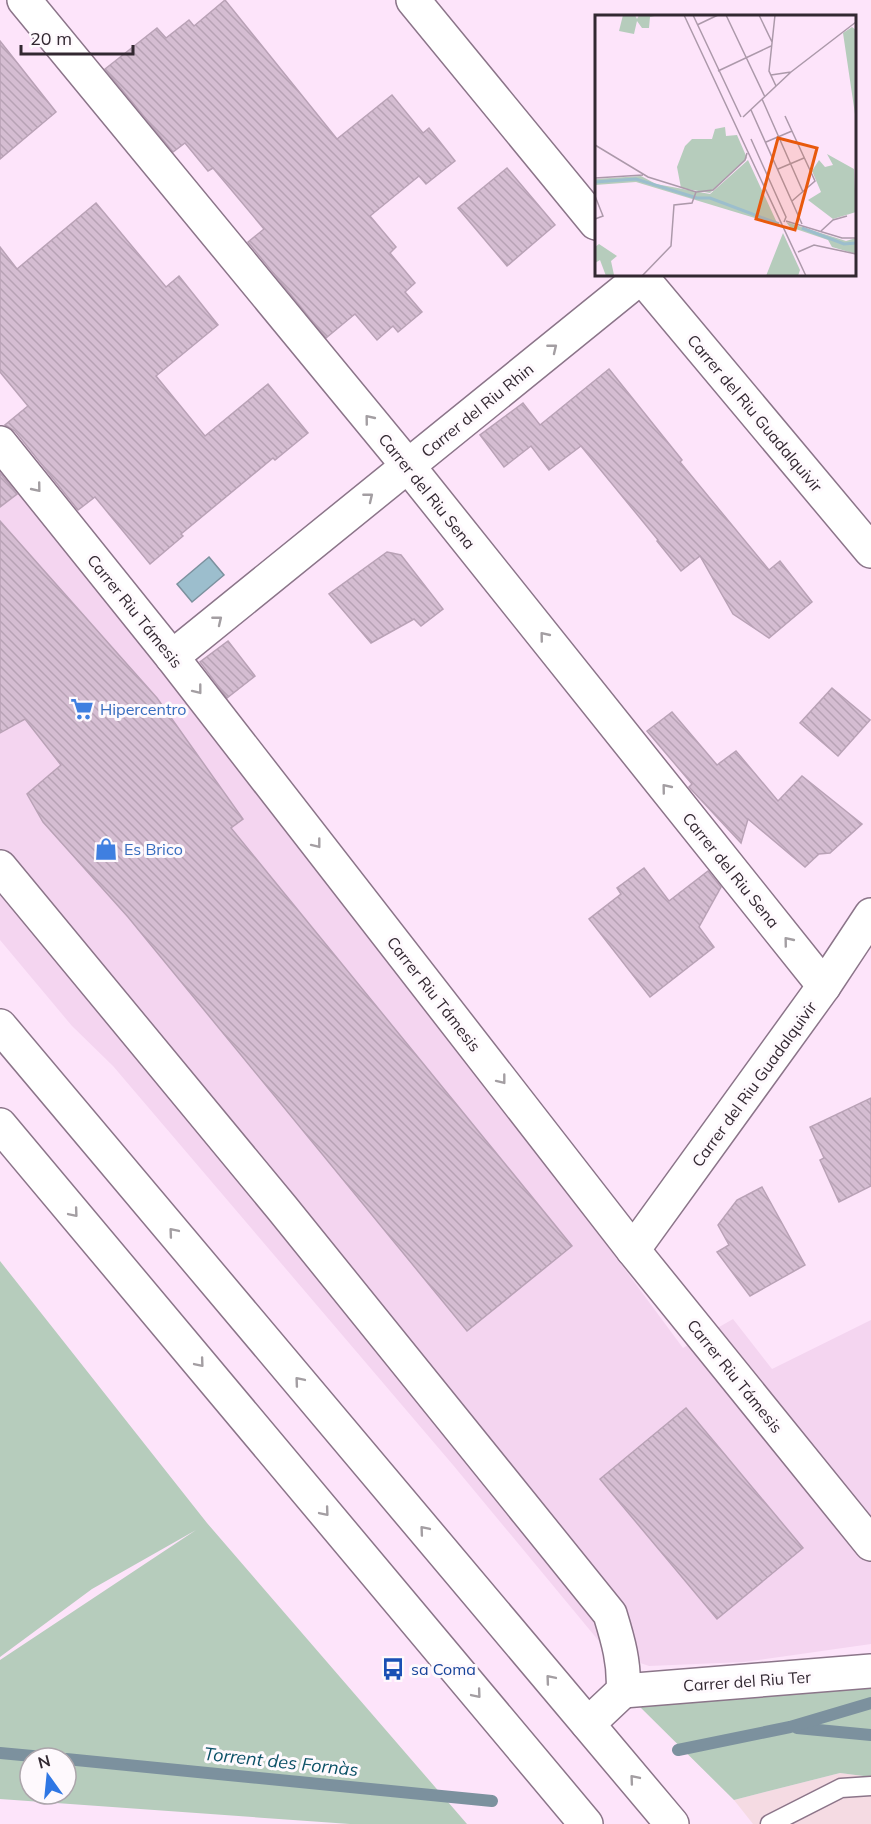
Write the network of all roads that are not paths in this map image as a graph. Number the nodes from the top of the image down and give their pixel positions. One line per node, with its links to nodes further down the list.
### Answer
1 (24, 0): 6 (street, Carrer del Riu Sena, one-way to 1)
2 (413, 0): 3 (street)
3 (595, 221)
4 (640, 276): 6 (street, Carrer del Riu Rhin, one-way to 4); 7 (street, Carrer del Riu Guadalquivir)
5 (0, 442): 8 (street, Carrer Riu Támesis, one-way to 8)
6 (408, 466): 8 (street, Carrer del Riu Rhin, one-way to 6); 11 (street, Carrer del Riu Sena, one-way to 6)
7 (871, 551)
8 (172, 657): 14 (street, Carrer Riu Támesis, one-way to 14)
9 (0, 867): 17 (street)
10 (871, 915): 11 (street, Carrer del Riu Guadalquivir)
11 (824, 987): 14 (street, Carrer del Riu Guadalquivir)
12 (0, 1026): 18 (street, one-way to 12)
13 (0, 1125): 20 (street, one-way to 20)
14 (633, 1250): 15 (street, Carrer Riu Támesis)
15 (871, 1544)
16 (871, 1671): 17 (street, Carrer del Riu Ter)
17 (623, 1691): 18 (street)
18 (588, 1724): 24 (street, one-way to 18)
19 (871, 1786): 21 (lane)
20 (560, 1793): 22 (lane); 23 (street)
21 (792, 1820): 25 (lane)
22 (568, 1824)
23 (586, 1824)
24 (672, 1824)
25 (770, 1824)

